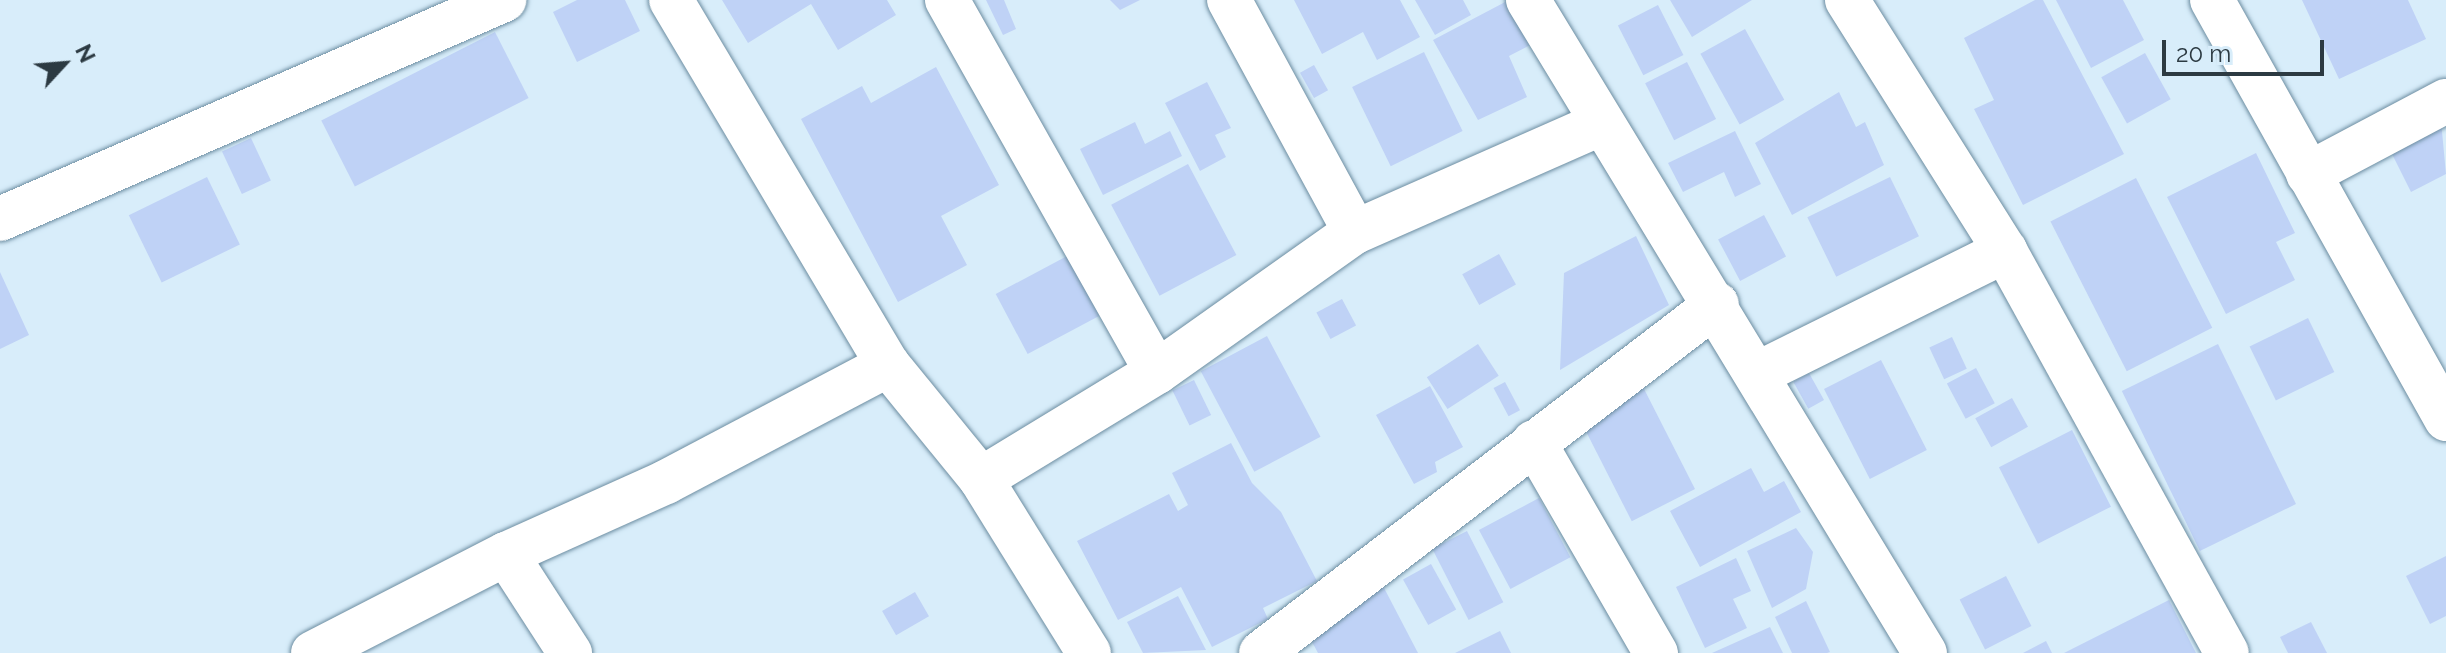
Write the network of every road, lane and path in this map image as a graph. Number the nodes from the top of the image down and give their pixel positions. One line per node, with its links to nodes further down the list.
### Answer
1 (504, 0): 11 (street)
2 (671, 0): 15 (street)
3 (947, 0): 16 (street)
4 (1229, 0): 12 (street)
5 (1528, 0): 9 (street)
6 (1847, 0): 13 (street)
7 (2212, 0): 10 (street)
8 (2446, 101): 10 (street)
9 (1598, 125): 12 (street); 14 (street)
10 (2308, 174): 18 (street)
11 (0, 219)
12 (1355, 232): 16 (street)
13 (2005, 251): 17 (street); 28 (street)
14 (1717, 304): 17 (street); 19 (street)
15 (888, 365): 20 (street); 21 (street)
16 (1157, 372): 20 (street)
17 (1759, 373): 27 (street)
18 (2446, 419)
19 (1534, 442): 25 (street); 26 (street)
20 (981, 479): 24 (street)
21 (506, 554): 22 (street); 23 (street)
22 (313, 653)
23 (570, 653)
24 (1089, 653)
25 (1261, 653)
26 (1656, 653)
27 (1925, 653)
28 (2227, 653)

